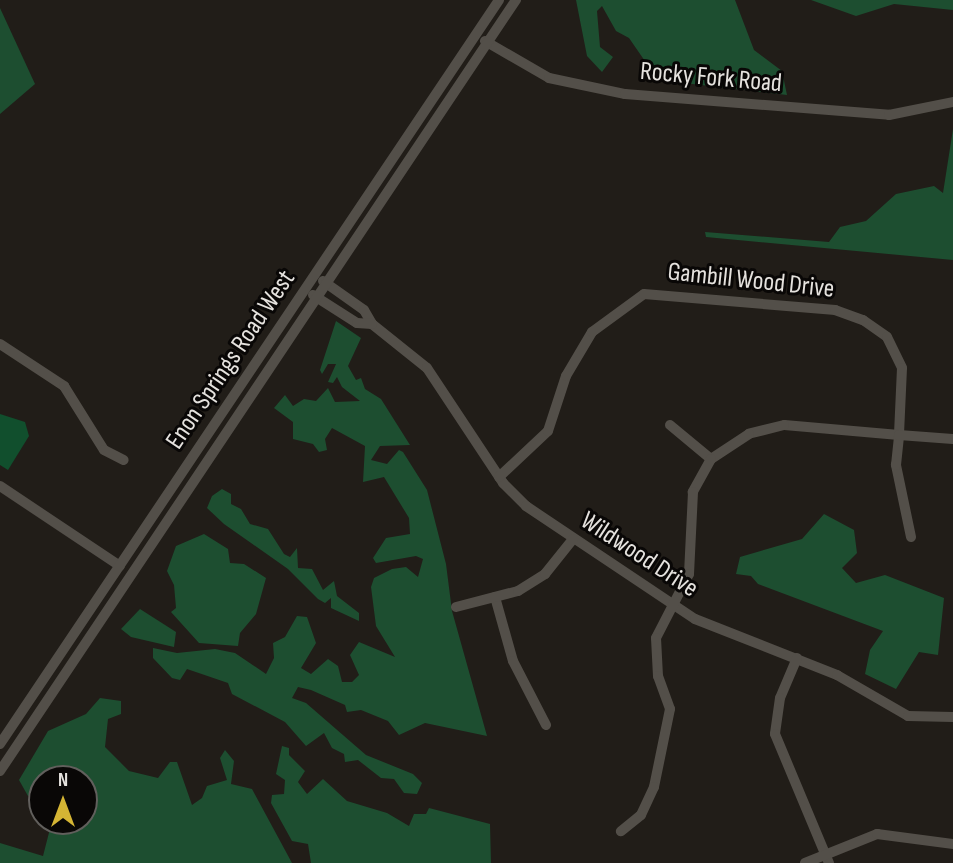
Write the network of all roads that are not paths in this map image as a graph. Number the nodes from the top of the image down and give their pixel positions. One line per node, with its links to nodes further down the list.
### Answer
1 (499, 0): 3 (street, Enon Springs Road West)
2 (516, 0): 4 (street)
3 (477, 35): 4 (street, Rocky Fork Road); 6 (street, Enon Springs Road West)
4 (489, 44): 5 (street, Rocky Fork Road); 7 (street)
5 (953, 102)
6 (316, 275): 7 (street, Wildwood Drive); 8 (street, Enon Springs Road West)
7 (328, 284): 9 (street); 10 (street, Wildwood Drive)
8 (305, 290): 9 (street, Wildwood Drive); 21 (street, Enon Springs Road West)
9 (318, 299): 10 (street, Wildwood Drive); 29 (street)
10 (372, 324): 17 (street, Wildwood Drive)
11 (0, 344): 16 (street)
12 (670, 425): 15 (street)
13 (899, 435): 14 (street); 15 (street); 17 (street, Gambill Wood Drive); 19 (street, Gambill Wood Drive)
14 (953, 439)
15 (711, 459): 23 (street)
16 (124, 460)
17 (499, 477): 20 (street, Wildwood Drive)
18 (0, 486): 21 (street)
19 (911, 537)
20 (573, 538): 22 (street); 23 (street, Wildwood Drive)
21 (120, 566): 28 (street, Enon Springs Road West)
22 (495, 597): 24 (street); 27 (street)
23 (674, 606): 25 (street, Wildwood Drive); 30 (street)
24 (456, 607)
25 (797, 658): 26 (street, Wildwood Drive); 32 (street)
26 (953, 717)
27 (546, 725)
28 (0, 744)
29 (1, 767)
30 (621, 831)
31 (953, 844): 32 (street)
32 (827, 857): 33 (street)
33 (805, 863)

